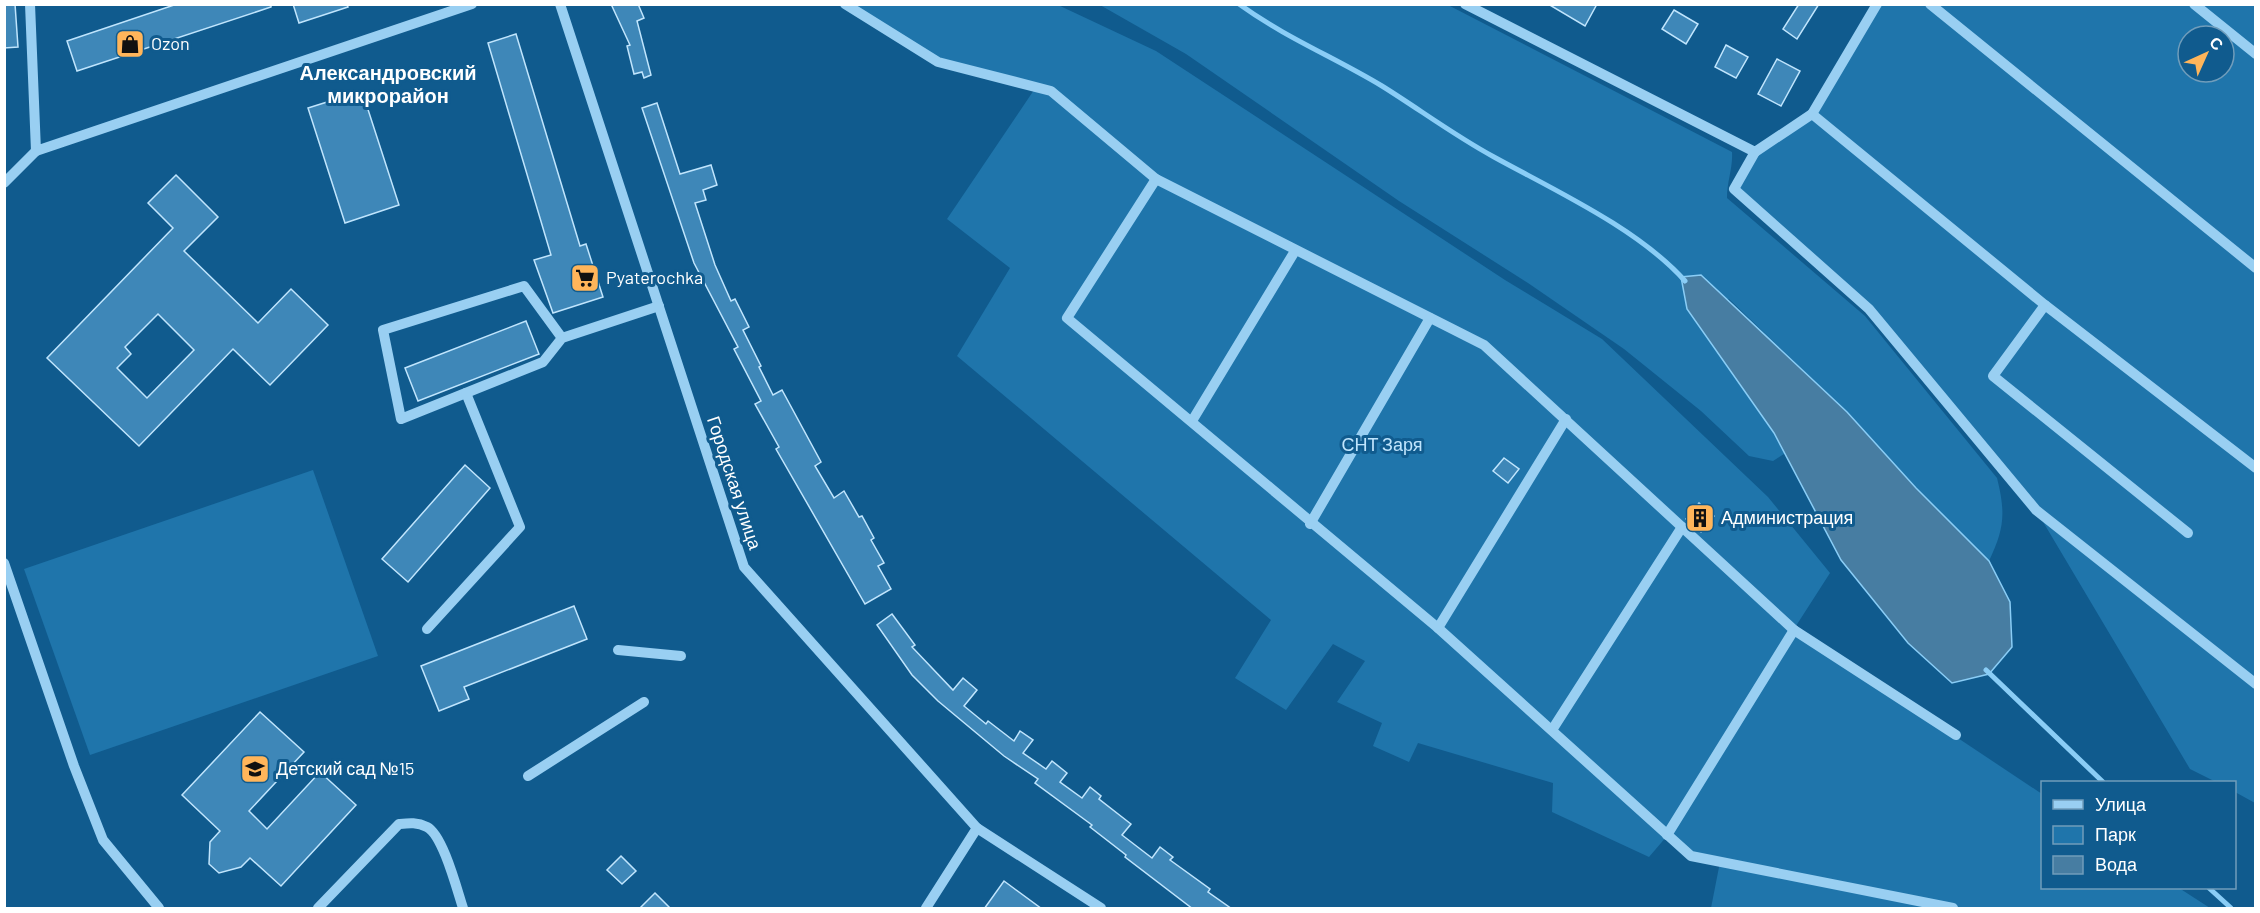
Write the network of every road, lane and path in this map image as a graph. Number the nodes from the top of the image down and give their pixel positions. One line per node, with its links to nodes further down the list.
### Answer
1 (30, 4): 11 (street)
2 (472, 4): 11 (street)
3 (560, 4): 18 (street, Городская улица)
4 (845, 4): 13 (street)
5 (1465, 4): 12 (street)
6 (1877, 4): 10 (street)
7 (1930, 4): 16 (street)
8 (2194, 4): 9 (street)
9 (2256, 54)
10 (1812, 114): 12 (street); 17 (street)
11 (36, 151): 14 (street)
12 (1755, 152): 34 (street)
13 (1155, 179): 15 (street); 23 (street)
14 (4, 183)
15 (1295, 251): 19 (street); 23 (street)
16 (2256, 268)
17 (2045, 305): 24 (street); 27 (street)
18 (659, 306): 20 (street); 39 (street, Городская улица)
19 (1430, 318): 22 (street); 25 (street)
20 (562, 338): 21 (street); 21 (street)
21 (466, 393): 30 (street)
22 (1566, 419): 26 (street); 29 (street)
23 (1192, 421): 25 (street)
24 (2256, 468)
25 (1310, 524): 29 (street)
26 (1682, 527): 31 (street); 36 (street)
27 (2188, 533)
28 (4, 563): 41 (street)
29 (1438, 628): 36 (street)
30 (427, 629)
31 (1794, 630): 37 (street); 40 (street)
32 (618, 650): 33 (street)
33 (681, 656)
34 (2256, 684)
35 (644, 702): 38 (street)
36 (1552, 730): 40 (street)
37 (1956, 735)
38 (528, 776)
39 (977, 828): 44 (street); 45 (street, Городская улица)
40 (1667, 835): 46 (street)
41 (159, 909)
42 (318, 909): 43 (street)
43 (463, 909)
44 (926, 909)
45 (1101, 909)
46 (1953, 909)

